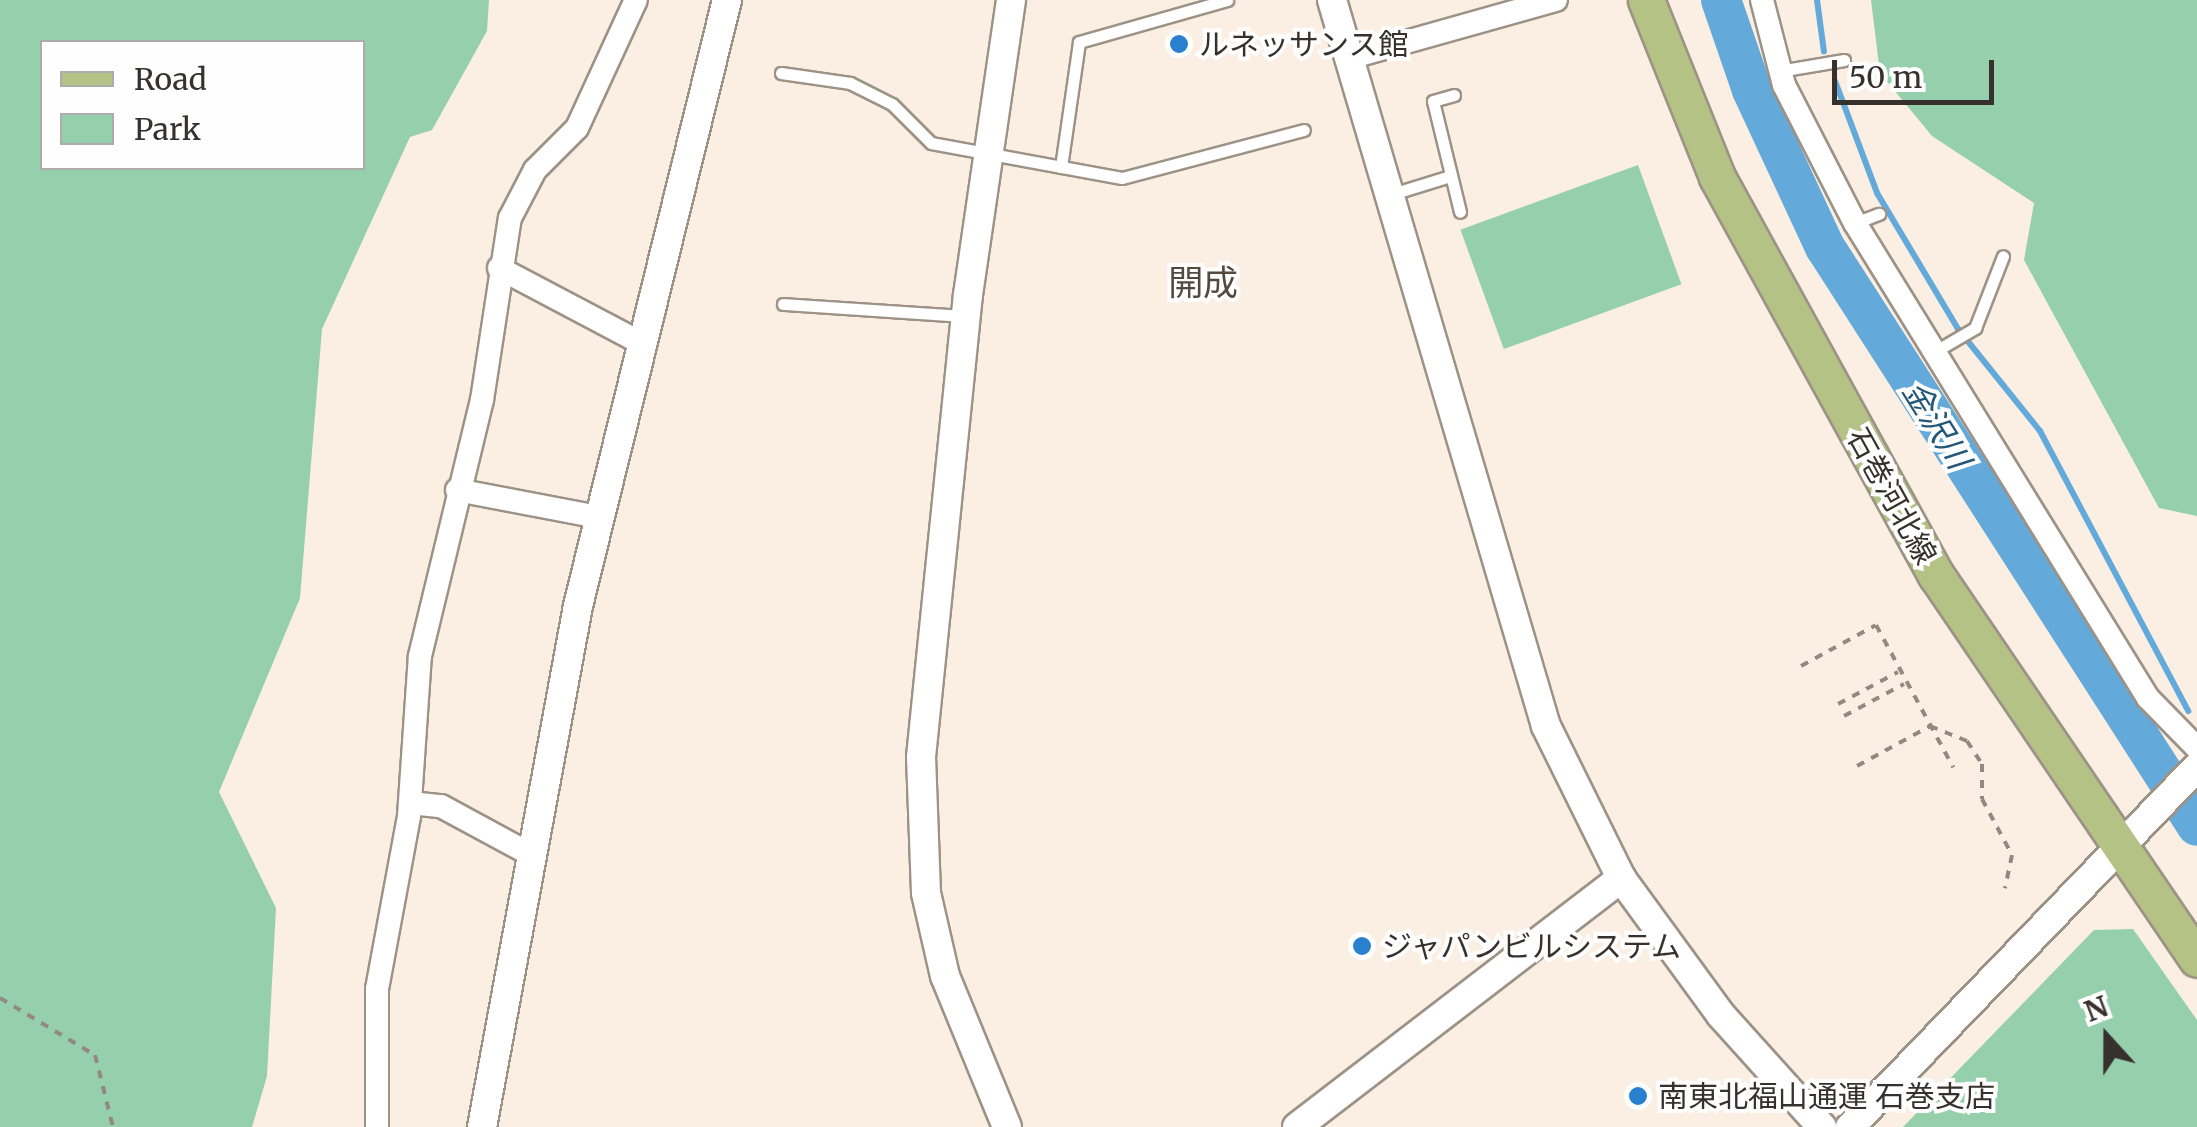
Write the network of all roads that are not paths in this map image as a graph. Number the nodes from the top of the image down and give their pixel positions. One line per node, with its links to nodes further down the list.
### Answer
1 (636, 0): 23 (street)
2 (728, 0): 26 (street)
3 (1011, 0): 15 (street)
4 (1227, 0): 16 (lane)
5 (1332, 0): 9 (street)
6 (1556, 0): 9 (street)
7 (1646, 0): 32 (main road, 石巻河北線)
8 (1762, 0): 11 (street)
9 (1348, 58): 18 (street)
10 (1844, 60): 11 (lane)
11 (1779, 71): 21 (street)
12 (781, 74): 15 (lane)
13 (1454, 95): 17 (lane)
14 (1304, 130): 16 (lane)
15 (990, 151): 16 (lane); 25 (street)
16 (1061, 167)
17 (1450, 176): 18 (lane); 19 (lane)
18 (1387, 196): 34 (street)
19 (1460, 212)
20 (1879, 214): 21 (lane)
21 (1855, 222): 27 (street)
22 (2004, 256): 27 (lane)
23 (499, 268): 26 (street); 28 (street)
24 (783, 304): 25 (lane)
25 (966, 316): 38 (street)
26 (644, 344): 29 (street)
27 (1942, 347): 30 (street)
28 (457, 490): 29 (street); 31 (street)
29 (599, 517): 33 (street)
30 (2196, 762): 32 (street)
31 (410, 803): 33 (street); 36 (street)
32 (2118, 850): 35 (main road, 石巻河北線); 41 (street)
33 (528, 853): 37 (street)
34 (1621, 878): 39 (street); 40 (street)
35 (2197, 959)
36 (376, 1127)
37 (482, 1127)
38 (1007, 1127)
39 (1297, 1127)
40 (1822, 1127)
41 (1850, 1127)

